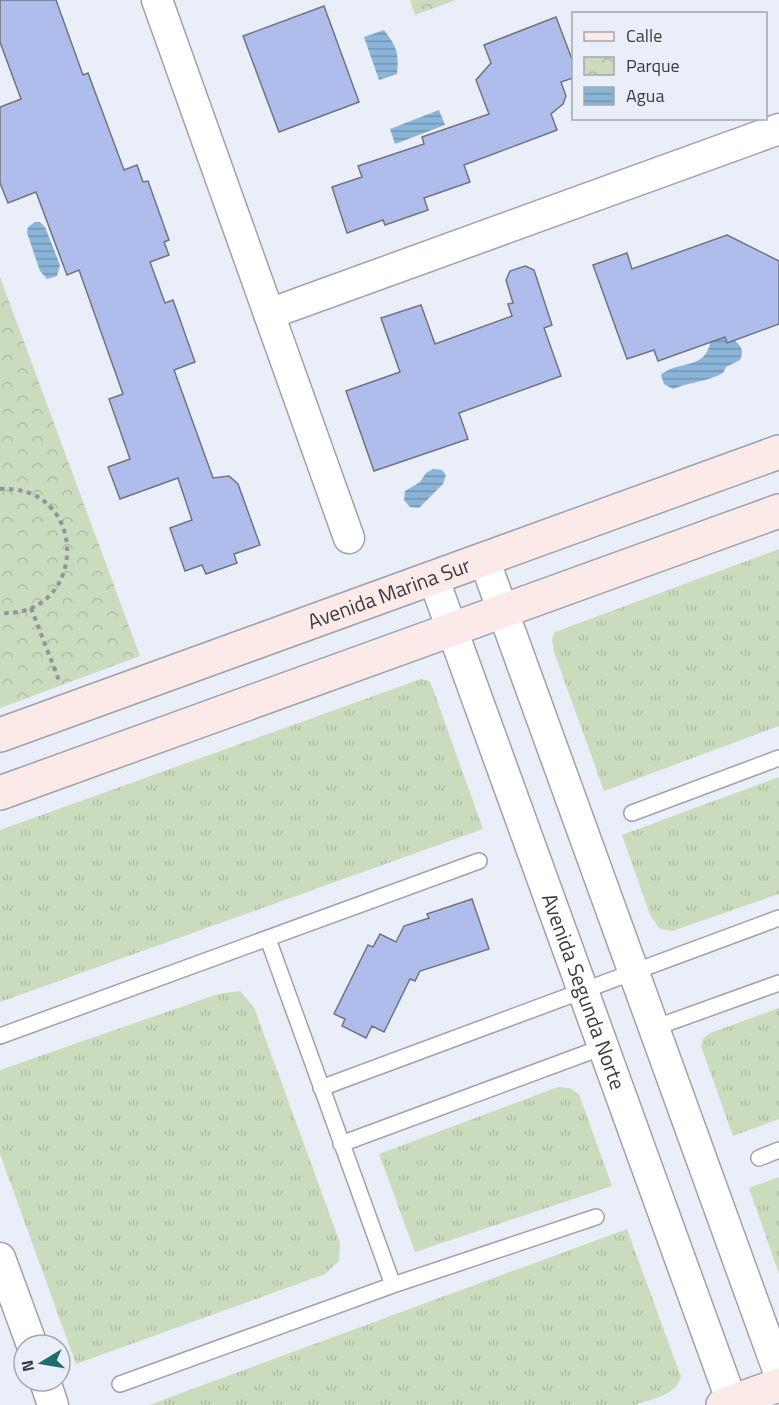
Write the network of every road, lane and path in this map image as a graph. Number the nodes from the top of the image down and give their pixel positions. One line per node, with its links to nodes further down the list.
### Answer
1 (157, 0): 3 (street)
2 (779, 129): 3 (street)
3 (269, 314): 7 (street)
4 (779, 452): 8 (street, Avenida Marina Sur)
5 (0, 489): 10 (path)
6 (779, 511): 11 (street)
7 (349, 538)
8 (484, 559): 9 (street, Avenida Marina Sur); 11 (street)
9 (433, 578): 13 (street, Avenida Segunda Norte); 14 (street, Avenida Marina Sur)
10 (31, 608): 12 (path); 14 (path)
11 (503, 611): 13 (street); 22 (street)
12 (0, 613)
13 (452, 629): 17 (street); 24 (street, Avenida Segunda Norte)
14 (69, 709): 15 (street, Avenida Marina Sur)
15 (0, 735)
16 (779, 758): 18 (lane)
17 (0, 793)
18 (632, 813)
19 (479, 861): 21 (lane)
20 (779, 918): 22 (lane)
21 (267, 939): 26 (lane); 28 (lane)
22 (633, 972): 24 (lane); 25 (street)
23 (779, 983): 25 (lane)
24 (583, 991): 27 (street, Avenida Segunda Norte); 28 (lane)
25 (654, 1028): 36 (street)
26 (0, 1036)
27 (603, 1047): 29 (lane); 39 (street, Avenida Segunda Norte)
28 (321, 1088): 29 (lane)
29 (341, 1144): 34 (lane)
30 (779, 1150): 31 (lane)
31 (759, 1158)
32 (596, 1217): 34 (lane)
33 (0, 1258): 35 (street)
34 (393, 1285): 37 (lane)
35 (28, 1333)
36 (779, 1373)
37 (120, 1384)
38 (779, 1385): 39 (street)
39 (729, 1404)

